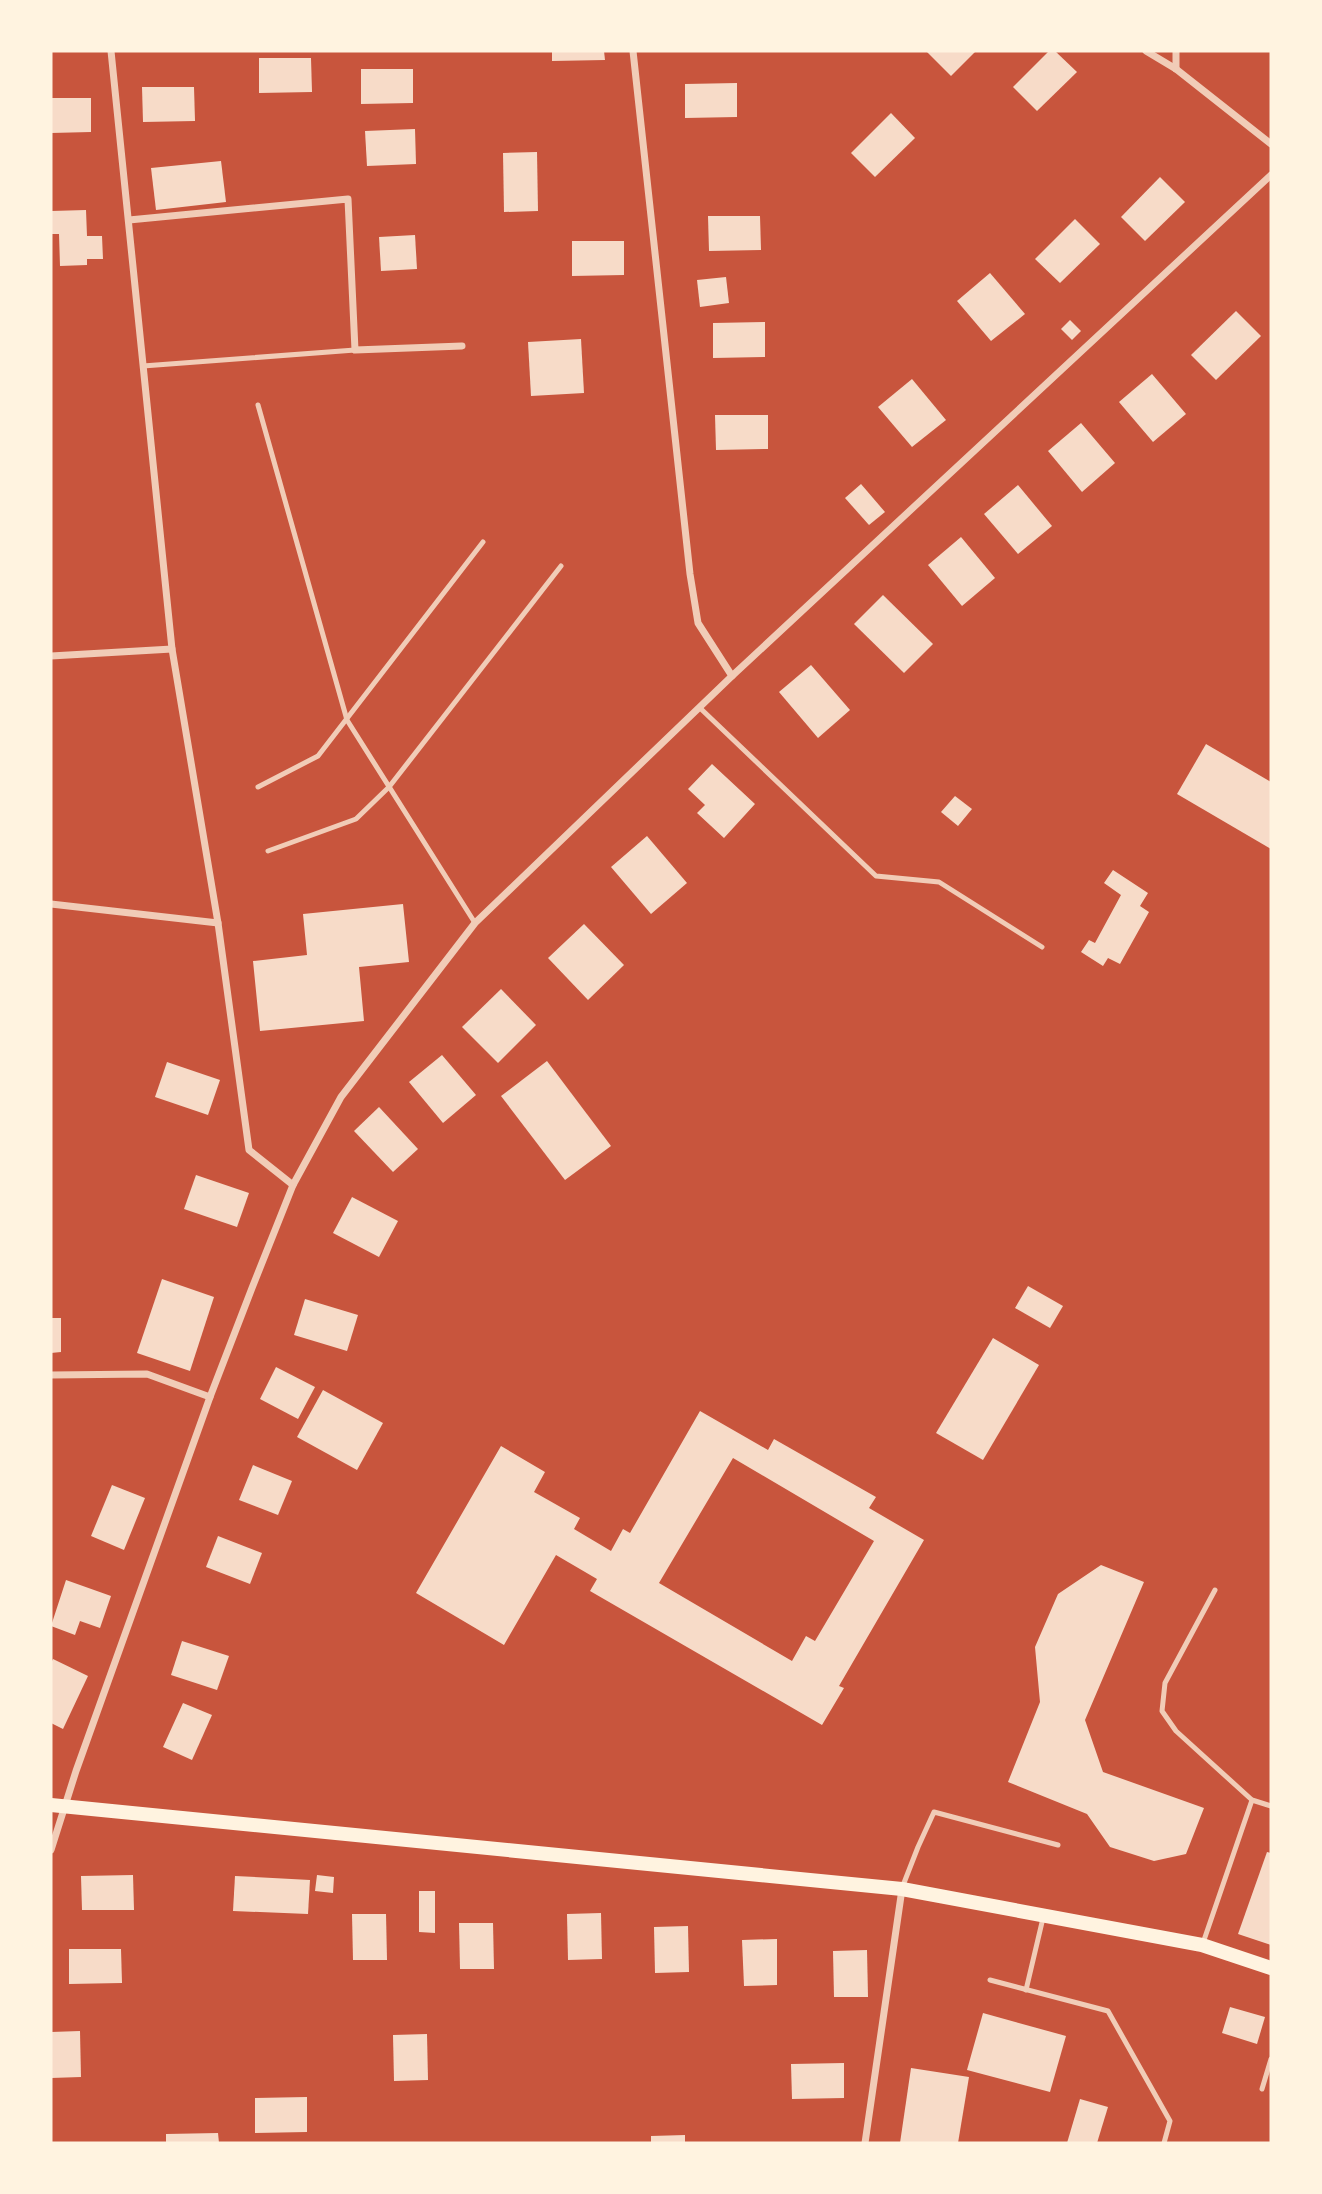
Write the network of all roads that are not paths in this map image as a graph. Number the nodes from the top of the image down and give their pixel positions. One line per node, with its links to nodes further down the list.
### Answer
1 (111, 51): 8 (street)
2 (634, 51): 17 (street)
3 (1146, 51): 5 (street)
4 (1176, 51): 5 (street)
5 (1176, 69): 6 (street)
6 (1271, 144)
7 (1271, 175): 17 (street)
8 (129, 220): 10 (street); 11 (street)
9 (462, 346): 10 (street)
10 (355, 350): 11 (lane)
11 (143, 366): 15 (street)
12 (258, 405): 19 (lane)
13 (483, 542): 19 (lane)
14 (561, 566): 21 (lane)
15 (172, 649): 16 (street); 24 (street)
16 (51, 656)
17 (732, 676): 18 (street)
18 (700, 708): 25 (street); 26 (lane)
19 (347, 720): 20 (lane); 21 (lane)
20 (258, 787)
21 (389, 787): 22 (lane); 25 (lane)
22 (268, 851)
23 (51, 904): 24 (street)
24 (218, 923): 27 (street)
25 (475, 923): 27 (street)
26 (1042, 947)
27 (293, 1185): 29 (street)
28 (51, 1375): 29 (street)
29 (210, 1397): 32 (street)
30 (1215, 1590): 31 (lane)
31 (1252, 1800): 33 (lane); 38 (lane)
32 (57, 1806): 35 (street); 36 (main road)
33 (1271, 1806)
34 (1058, 1844): 36 (lane)
35 (51, 1850)
36 (902, 1889): 37 (main road); 44 (street)
37 (1044, 1915): 38 (main road); 41 (lane)
38 (1202, 1945): 39 (main road)
39 (1271, 1968)
40 (990, 1980): 41 (lane)
41 (1026, 1990): 45 (lane)
42 (1271, 2059): 43 (lane)
43 (1262, 2089)
44 (865, 2143)
45 (1164, 2143)

